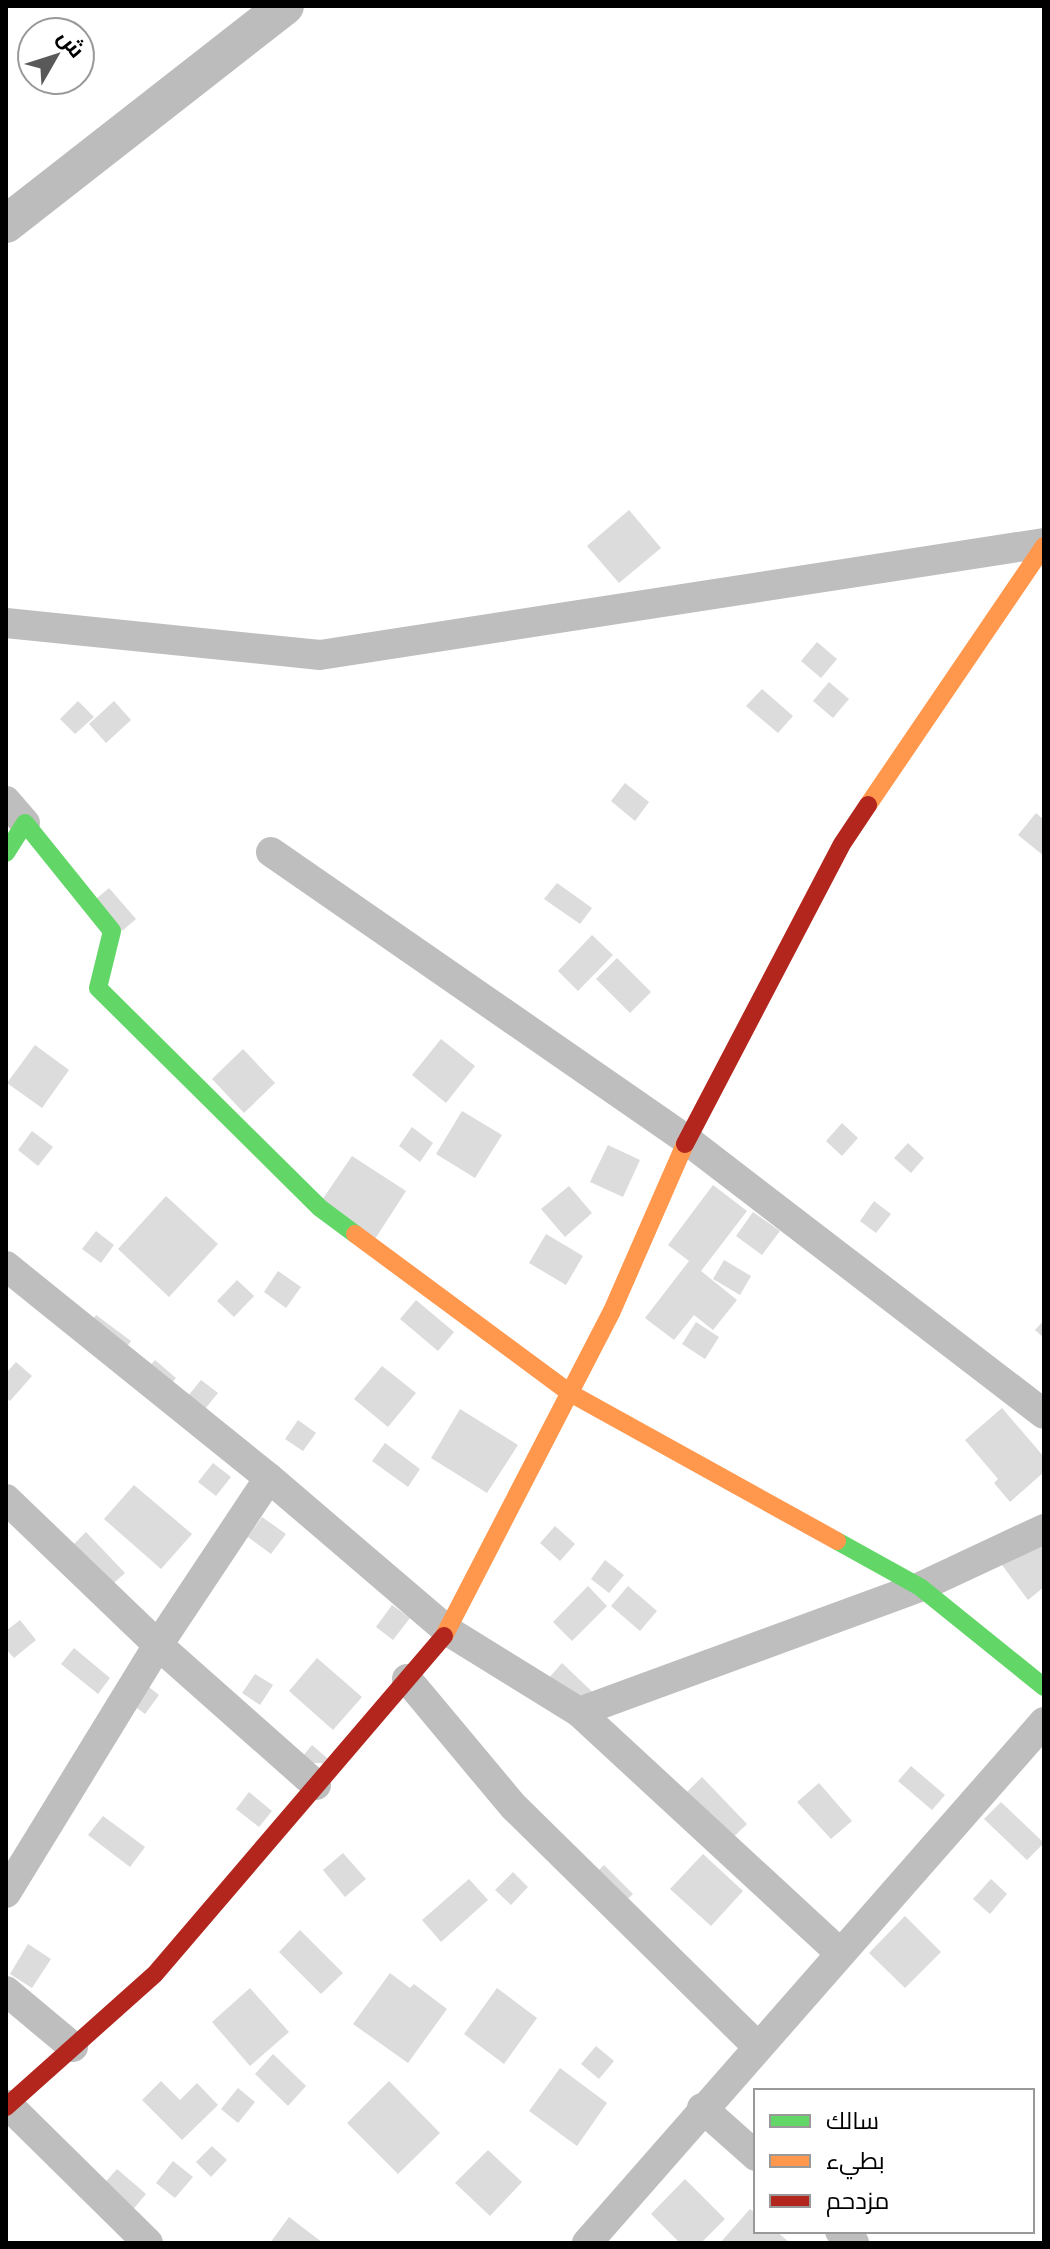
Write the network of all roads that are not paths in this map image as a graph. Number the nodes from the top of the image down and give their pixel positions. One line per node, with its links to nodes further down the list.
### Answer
1 (1044, 544): 2 (street); 6 (street)
2 (6, 623)
3 (15, 812): 5 (street); 8 (street)
4 (271, 852): 6 (street)
5 (6, 853)
6 (687, 1140): 8 (street); 9 (street)
7 (6, 1266): 10 (street)
8 (570, 1393): 13 (street); 14 (street)
9 (1044, 1414)
10 (269, 1478): 14 (street); 15 (street)
11 (6, 1499): 15 (street)
12 (1044, 1529): 13 (street)
13 (920, 1587): 17 (street); 18 (street)
14 (448, 1631): 16 (street); 18 (street)
15 (158, 1645): 20 (street); 21 (street)
16 (407, 1679): 20 (street); 24 (street)
17 (1044, 1687)
18 (579, 1712): 22 (street)
19 (1044, 1722): 22 (street)
20 (316, 1785): 25 (street)
21 (6, 1893)
22 (840, 1953): 24 (street)
23 (6, 1991): 25 (street)
24 (757, 2046): 27 (street)
25 (73, 2047): 26 (street)
26 (7, 2106): 29 (street)
27 (702, 2108): 28 (street); 30 (street)
28 (754, 2154)
29 (148, 2243)
30 (587, 2243)

